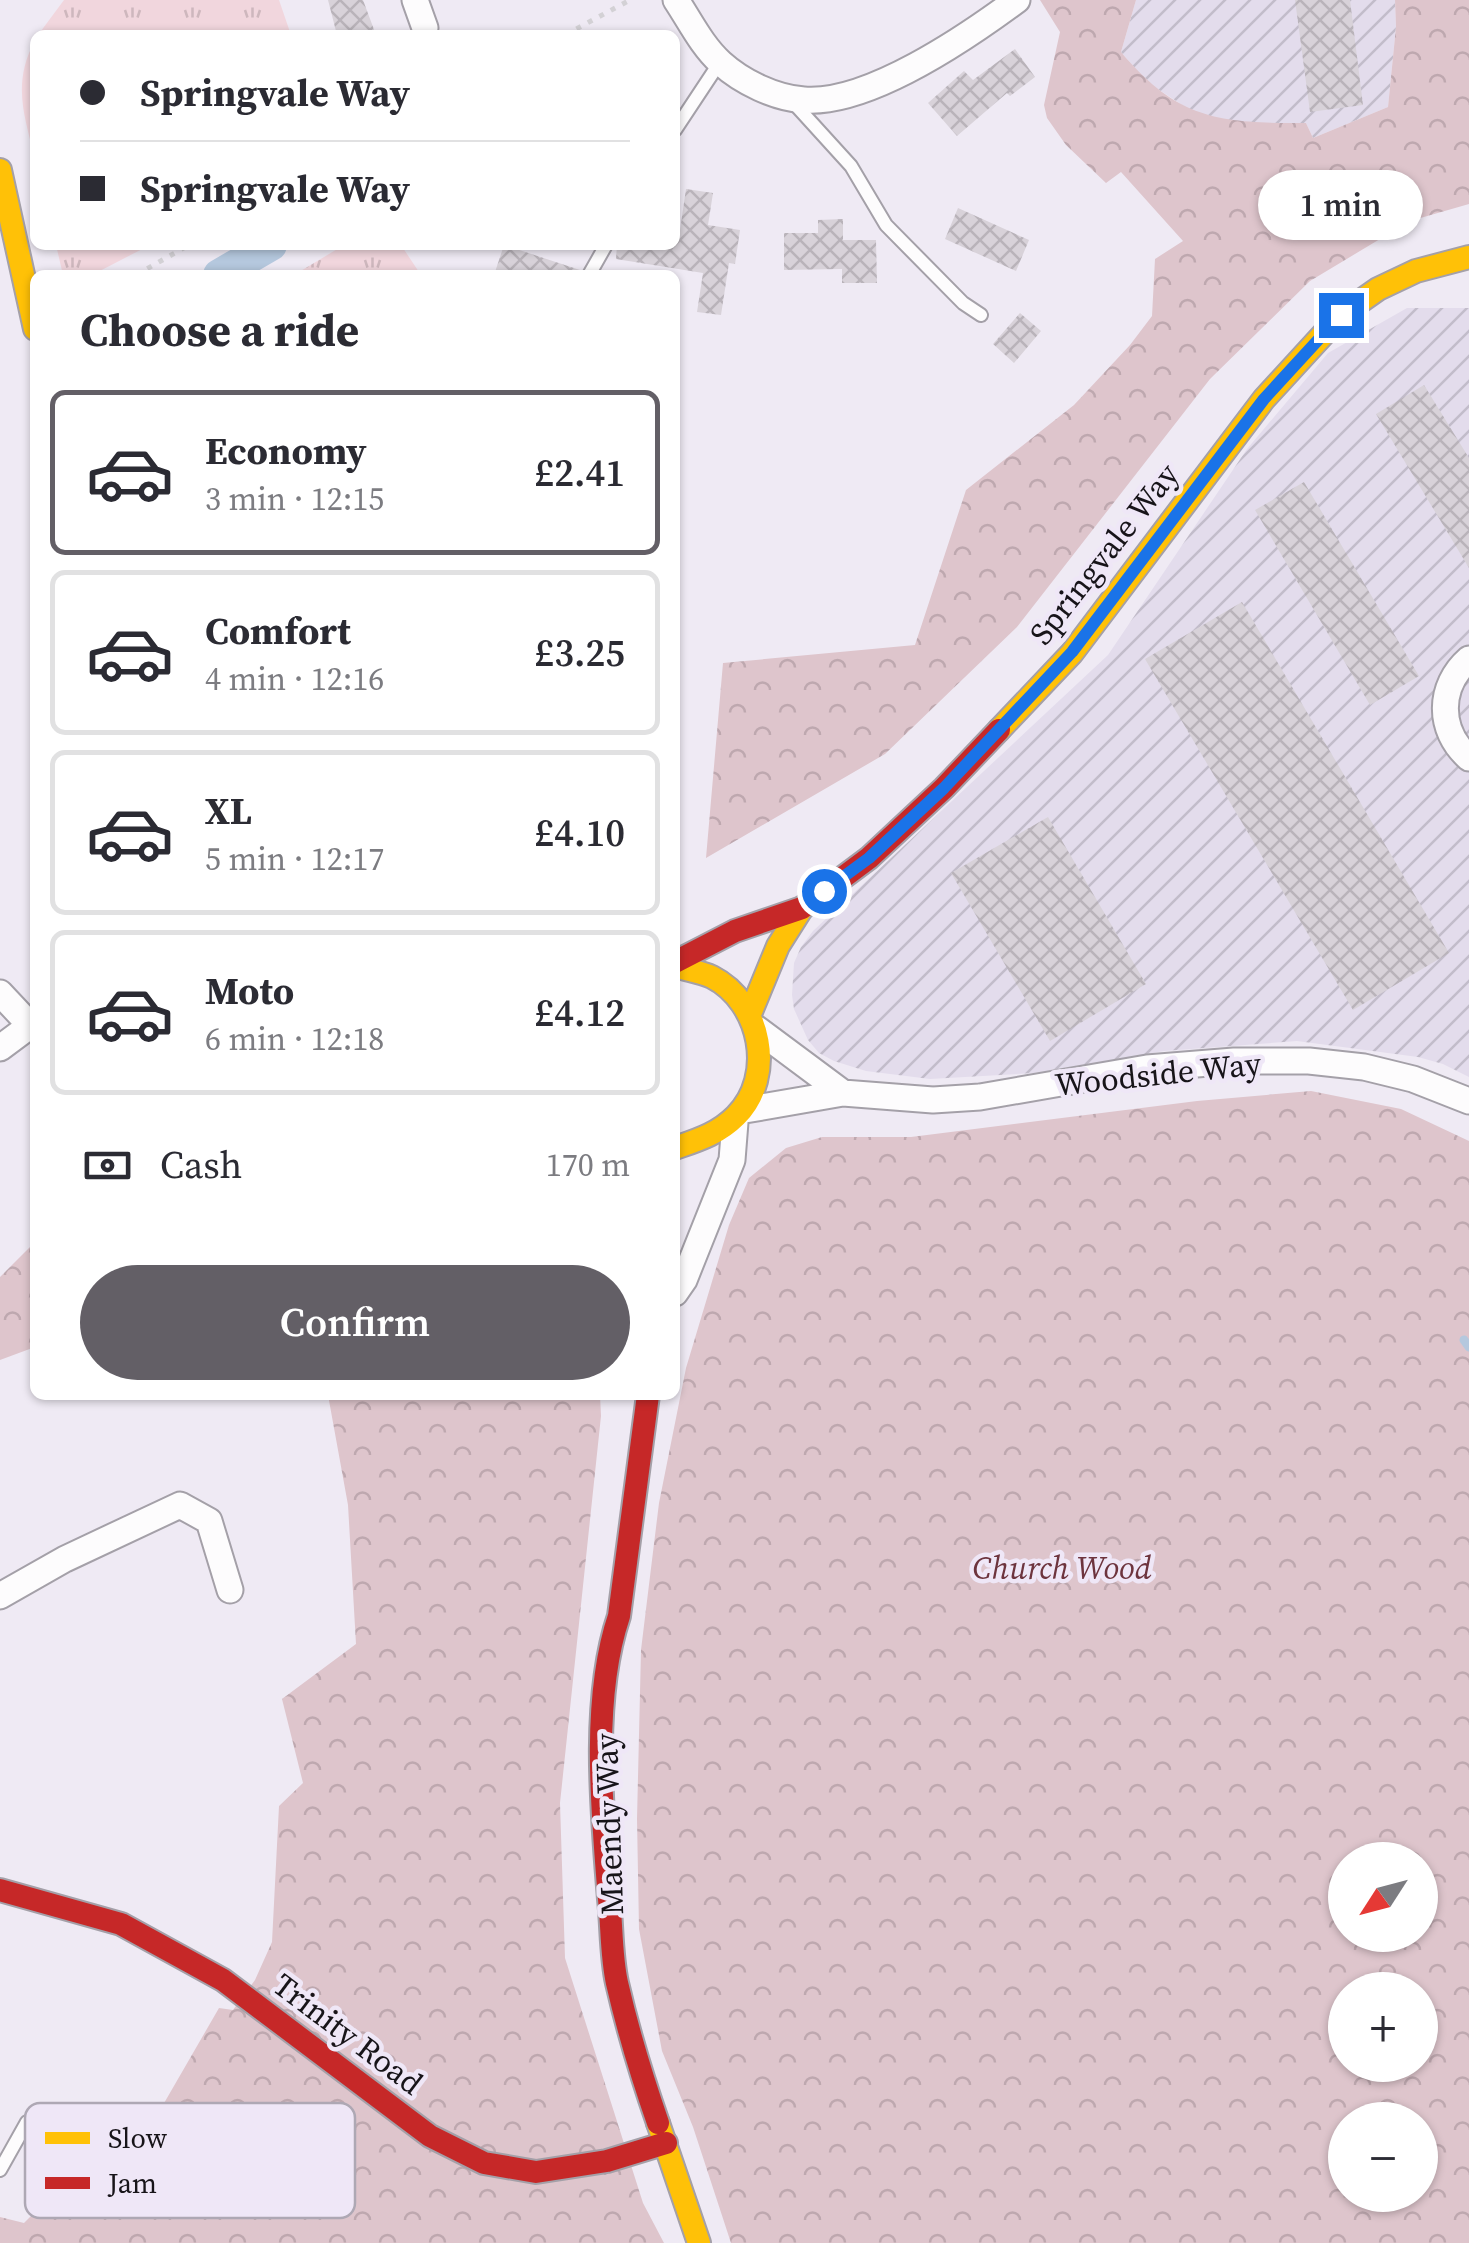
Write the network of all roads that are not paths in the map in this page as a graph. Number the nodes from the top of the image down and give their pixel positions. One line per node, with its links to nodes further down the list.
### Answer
1 (414, 0): 4 (street)
2 (676, 0): 5 (street)
3 (1017, 0): 6 (street)
4 (425, 28)
5 (720, 62): 6 (street); 7 (lane)
6 (790, 98): 11 (lane)
7 (680, 122)
8 (0, 170): 10 (street)
9 (1467, 258): 14 (street, Springvale Way)
10 (30, 306)
11 (981, 315)
12 (1469, 658): 13 (street)
13 (1469, 758)
14 (802, 908): 15 (street, Springvale Way); 19 (street, Springvale Way)
15 (680, 961)
16 (680, 965): 19 (street)
17 (0, 992): 18 (street)
18 (30, 1021)
19 (754, 1021): 22 (street); 24 (street)
20 (30, 1026): 21 (street)
21 (0, 1048)
22 (842, 1093): 23 (street, Woodside Way); 24 (street, Woodside Way)
23 (1469, 1101)
24 (740, 1116): 25 (street); 26 (street)
25 (680, 1147)
26 (680, 1286)
27 (647, 1400): 32 (street, Maendy Way)
28 (230, 1590): 29 (street)
29 (0, 1596)
30 (0, 1890): 32 (street, Trinity Road)
31 (25, 2126): 33 (lane)
32 (666, 2143): 34 (street, Maendy Way)
33 (0, 2170)
34 (699, 2243)

